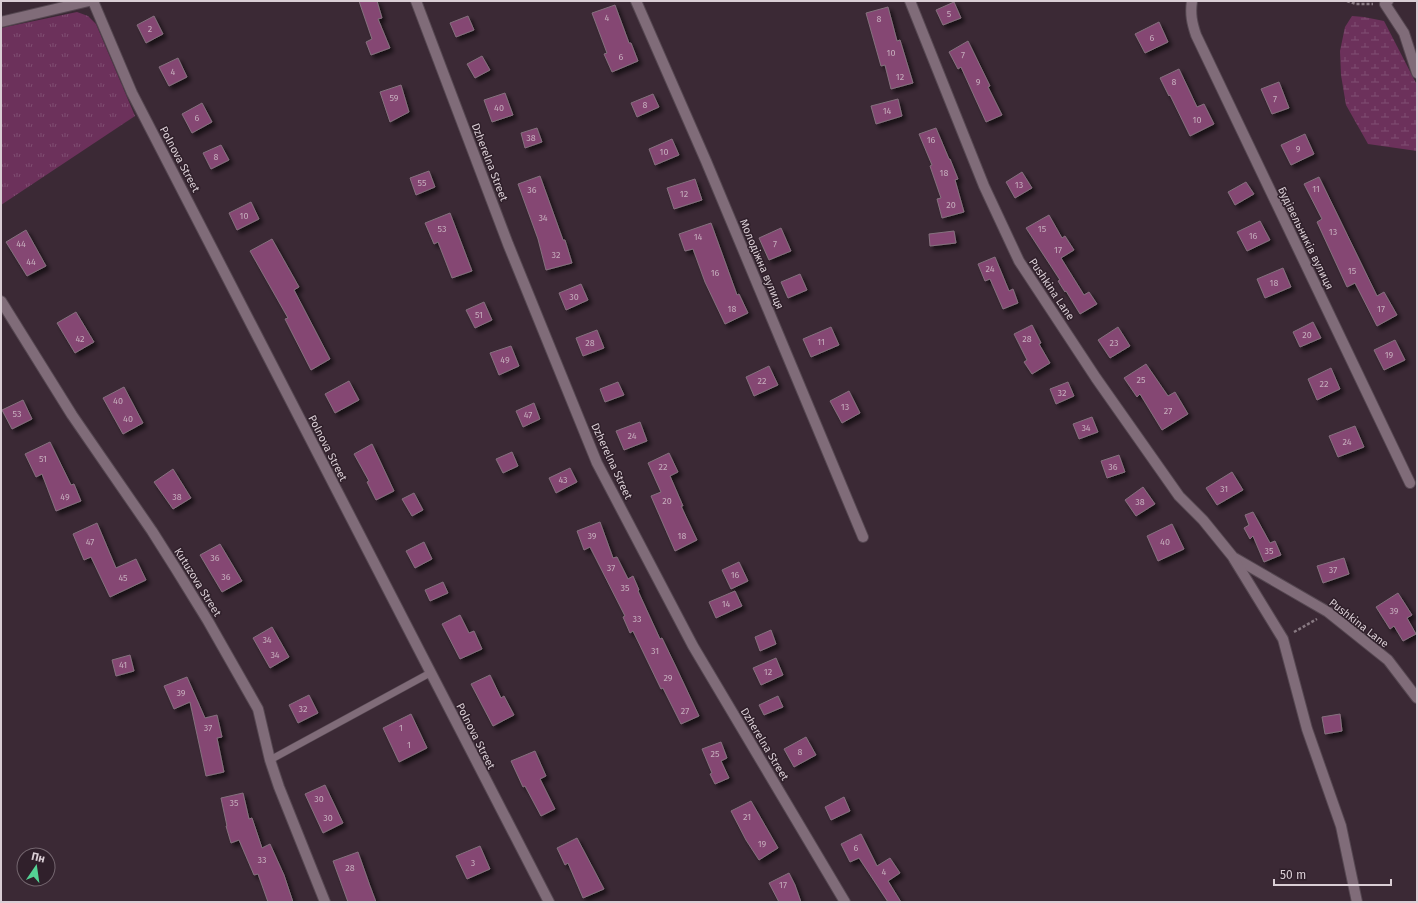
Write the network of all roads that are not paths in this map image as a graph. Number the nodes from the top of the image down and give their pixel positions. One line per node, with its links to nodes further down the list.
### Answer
1 (89, 1): 8 (street)
2 (92, 1): 14 (street, Polnova Street)
3 (416, 1): 19 (street, Dzherelna Street)
4 (636, 1): 12 (street, Молодіжна вулиця)
5 (910, 1): 13 (street, Pushkina Lane)
6 (1192, 1): 11 (street, Будівельників вулиця)
7 (1387, 3): 9 (street)
8 (1, 22)
9 (1417, 73)
10 (1, 301): 16 (street, Kutuzova Street)
11 (1410, 483)
12 (863, 537)
13 (1233, 557): 15 (street, Pushkina Lane); 20 (street, Pushkina Lane)
14 (430, 673): 16 (lane); 18 (street, Polnova Street)
15 (1417, 698)
16 (270, 760): 17 (street, Kutuzova Street)
17 (324, 902)
18 (549, 902)
19 (845, 902)
20 (1357, 902)

